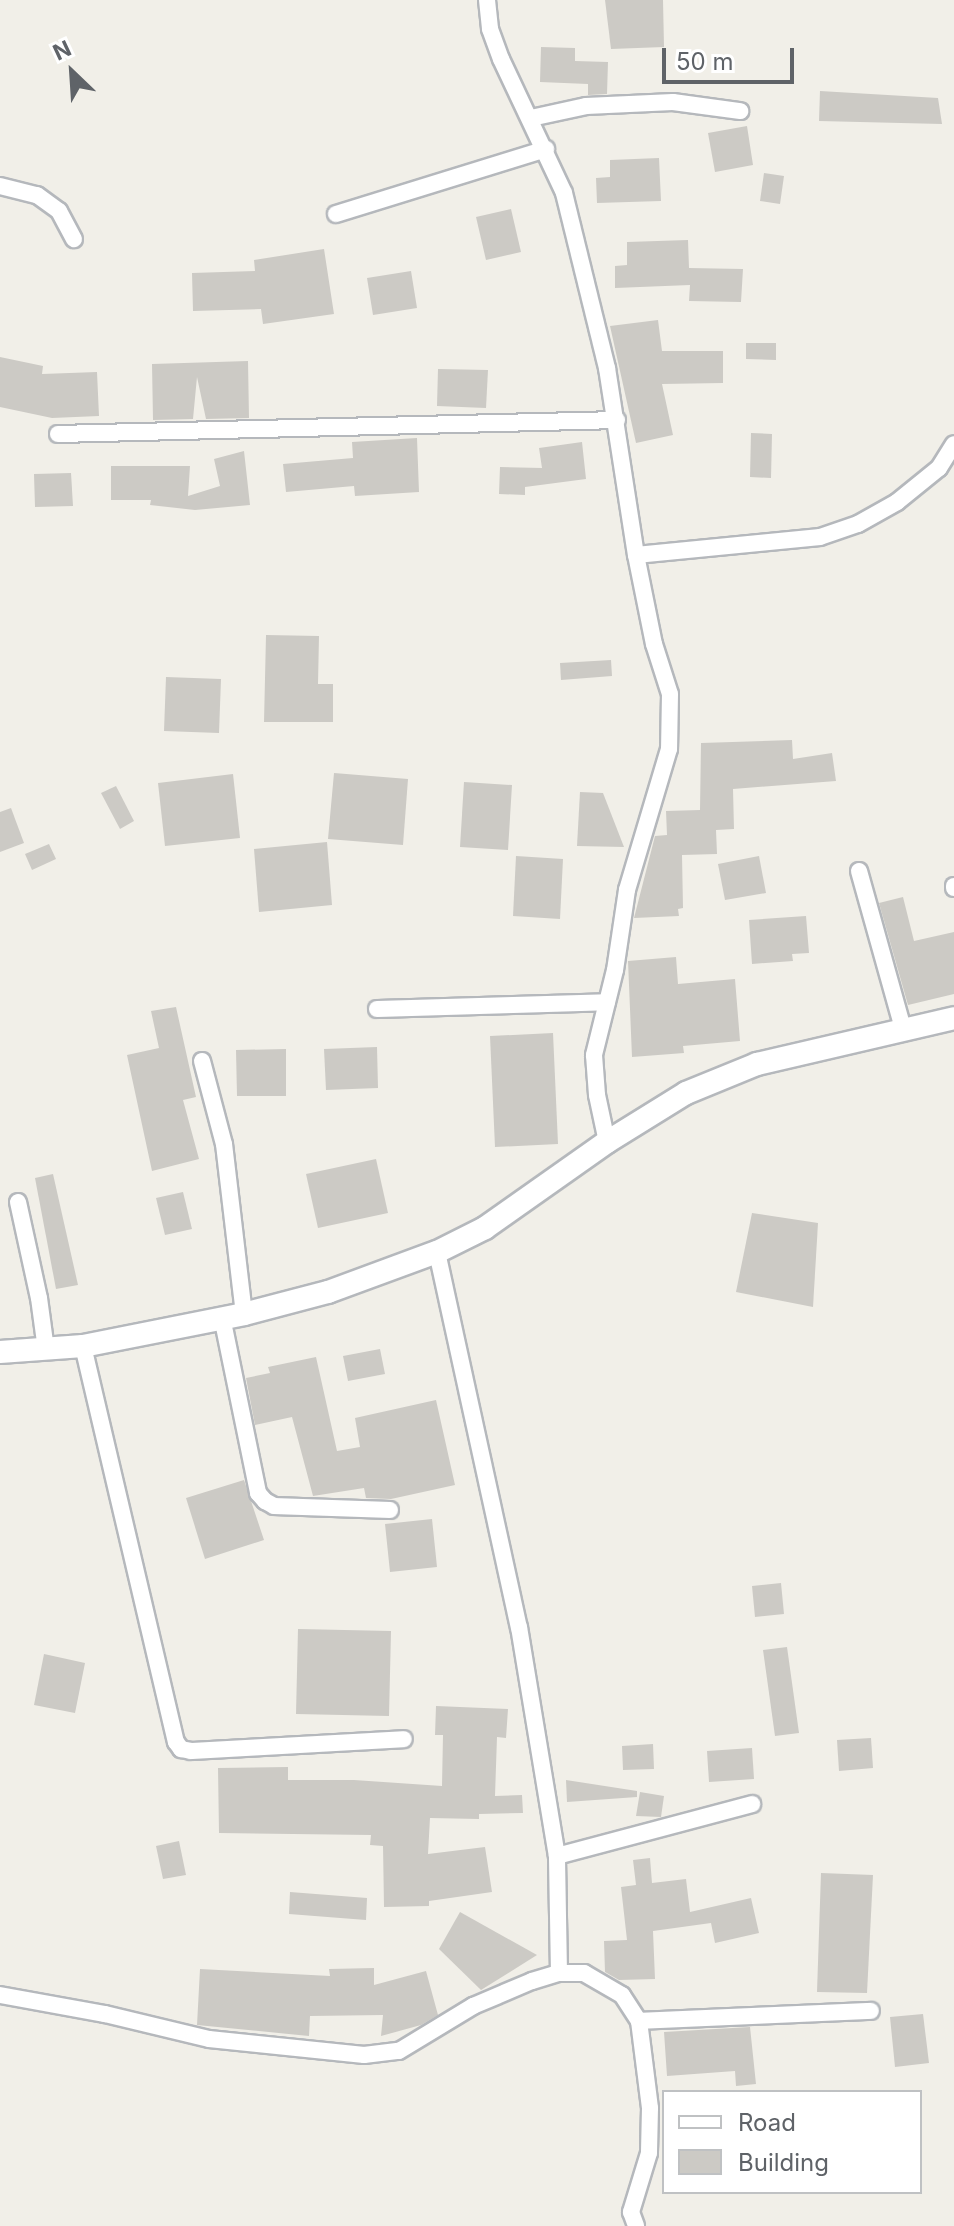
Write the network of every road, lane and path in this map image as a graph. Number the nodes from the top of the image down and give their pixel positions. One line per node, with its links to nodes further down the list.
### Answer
1 (487, 0): 3 (street)
2 (740, 111): 3 (street)
3 (531, 118): 4 (street)
4 (546, 149): 6 (street); 8 (street)
5 (0, 186): 7 (street)
6 (336, 214)
7 (74, 239)
8 (617, 420): 9 (street); 11 (street)
9 (58, 434)
10 (954, 444): 11 (street)
11 (636, 555): 13 (street)
12 (859, 871): 16 (street)
13 (607, 1002): 14 (street); 18 (street)
14 (377, 1009)
15 (954, 1018): 16 (street)
16 (903, 1029): 18 (street)
17 (202, 1061): 21 (street)
18 (607, 1142): 20 (street)
19 (18, 1202): 23 (street)
20 (437, 1252): 21 (street); 28 (street)
21 (233, 1315): 22 (street); 25 (street)
22 (83, 1346): 23 (street); 26 (street)
23 (46, 1350): 24 (street)
24 (0, 1352)
25 (390, 1510)
26 (404, 1739)
27 (752, 1804): 28 (street)
28 (557, 1856): 29 (street)
29 (559, 1973): 30 (street); 32 (street)
30 (0, 1995)
31 (871, 2011): 32 (street)
32 (639, 2021): 33 (street)
33 (636, 2226)

